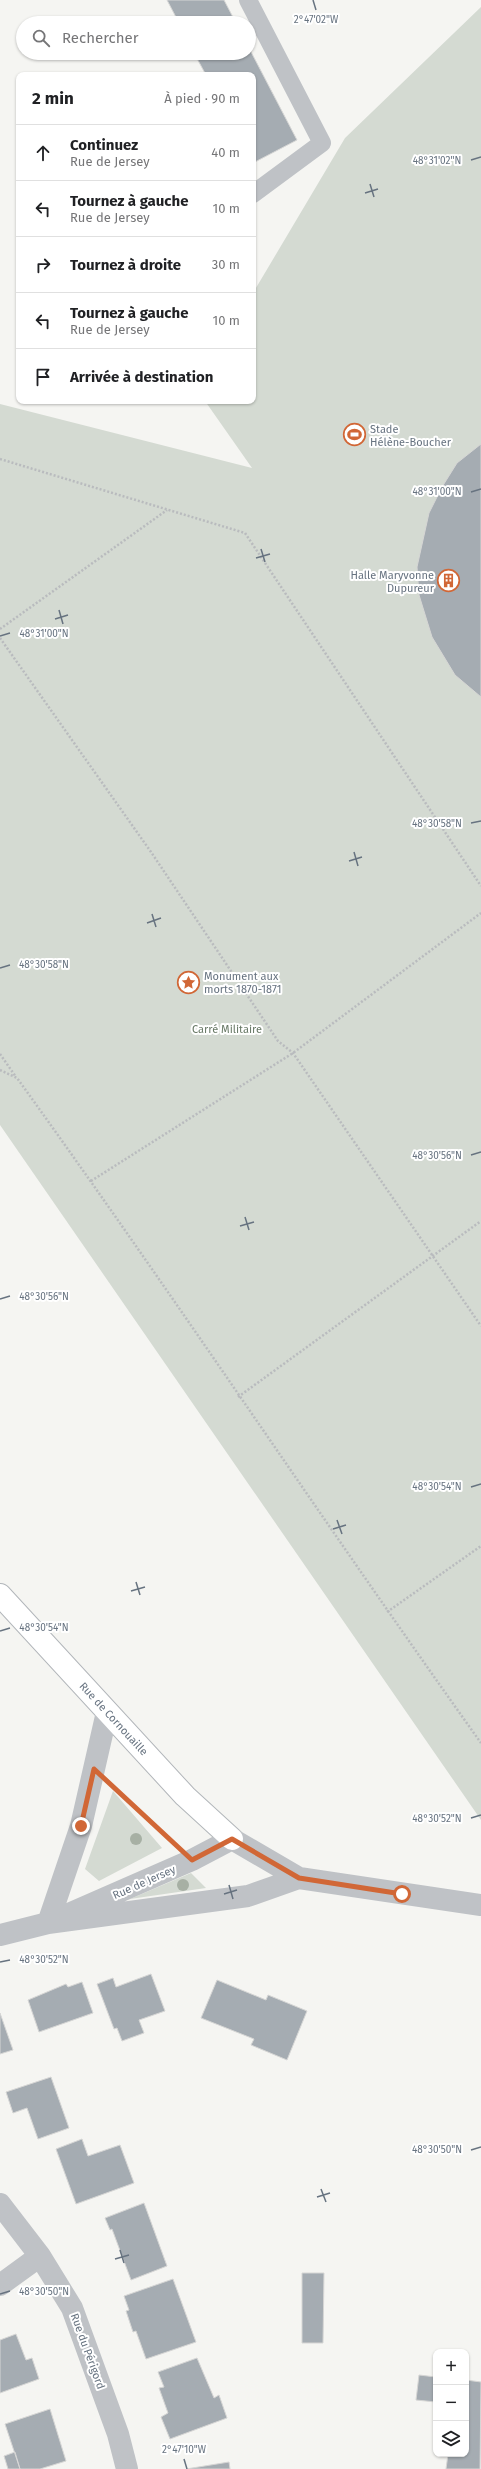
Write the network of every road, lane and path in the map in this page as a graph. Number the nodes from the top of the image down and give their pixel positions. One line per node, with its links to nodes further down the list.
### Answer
1 (248, 0): 2 (lane)
2 (256, 192)
3 (0, 459): 4 (path)
4 (168, 509): 5 (path); 7 (path)
5 (0, 629)
6 (0, 638): 9 (path)
7 (481, 886)
8 (481, 913): 9 (path)
9 (293, 1053): 13 (path); 15 (path)
10 (0, 1054): 12 (path)
11 (0, 1070): 12 (path)
12 (17, 1078): 13 (path)
13 (91, 1181): 17 (path)
14 (481, 1221): 15 (path)
15 (431, 1256): 16 (path); 17 (path)
16 (481, 1326)
17 (238, 1397): 20 (path)
18 (481, 1546): 20 (path)
19 (0, 1595): 21 (street, Rue de Cornouaille)
20 (387, 1612): 22 (path)
21 (107, 1712): 23 (street); 24 (street, Rue de Cornouaille)
22 (481, 1743)
23 (94, 1769): 25 (path); 28 (street)
24 (232, 1839): 25 (street, Rue de Jersey); 26 (street, Rue de Jersey)
25 (192, 1860): 28 (street, Rue de Jersey)
26 (299, 1878): 27 (street, Rue de Jersey); 28 (street, Rue de Jersey)
27 (481, 1905)
28 (48, 1923): 29 (street, Rue de Jersey)
29 (0, 1935)
30 (0, 2204): 31 (street, Rue du Périgord)
31 (40, 2256): 32 (street); 33 (street, Rue du Périgord)
32 (0, 2285)
33 (127, 2469)

